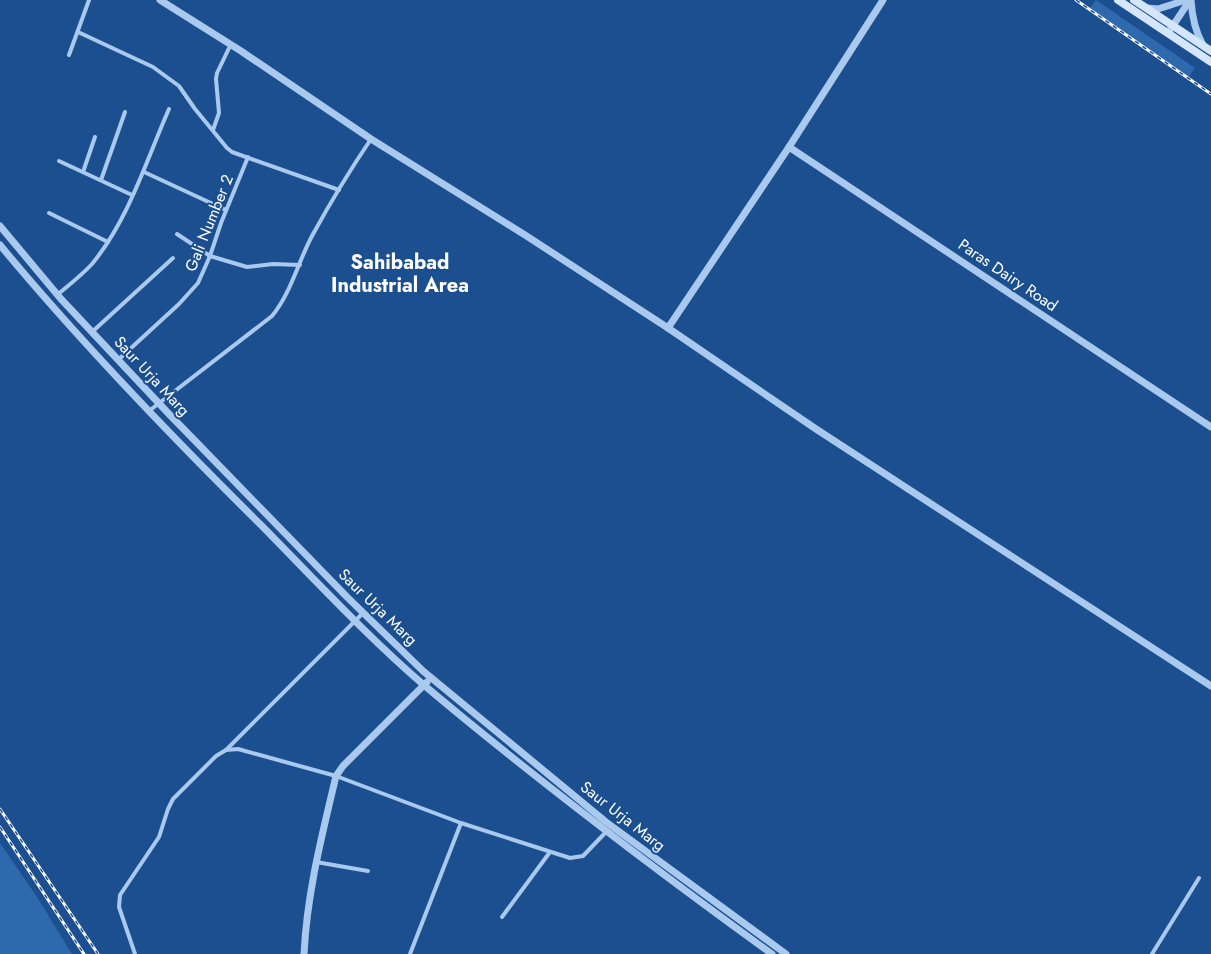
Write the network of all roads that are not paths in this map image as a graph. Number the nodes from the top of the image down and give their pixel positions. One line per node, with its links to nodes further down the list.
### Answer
1 (89, 0): 11 (street)
2 (160, 0): 13 (street)
3 (883, 0): 22 (street)
4 (1118, 0): 12 (main road)
5 (1134, 0): 9 (main road)
6 (1186, 0): 8 (street)
7 (1191, 0): 10 (street); 14 (street)
8 (1175, 2): 9 (street)
9 (1146, 8): 10 (main road)
10 (1173, 26): 12 (street); 14 (main road)
11 (78, 32): 15 (street); 19 (street)
12 (1168, 33): 16 (main road)
13 (231, 44): 19 (street); 21 (street)
14 (1208, 49)
15 (69, 55)
16 (1211, 62)
17 (170, 109): 26 (street)
18 (126, 112): 27 (street)
19 (213, 130): 23 (street)
20 (95, 137): 25 (street)
21 (371, 139): 28 (street); 41 (street)
22 (789, 147): 41 (street); 46 (street, Paras Dairy Road)
23 (248, 157): 28 (street); 30 (street, Gali Number 2)
24 (59, 161): 25 (street)
25 (83, 172): 27 (street)
26 (144, 172): 29 (street); 30 (street)
27 (101, 180): 29 (street)
28 (339, 190): 39 (street)
29 (132, 195): 35 (street)
30 (226, 210): 37 (street, Gali Number 2)
31 (49, 213): 35 (street)
32 (0, 226): 34 (street, Saur Urja Marg)
33 (177, 234): 37 (street)
34 (11, 239): 36 (street); 40 (street, Saur Urja Marg)
35 (108, 242): 40 (street)
36 (1, 246): 45 (street, Saur Urja Marg)
37 (210, 256): 39 (street); 43 (street, Gali Number 2)
38 (172, 258): 42 (street)
39 (300, 265): 44 (street)
40 (58, 295): 42 (street, Saur Urja Marg)
41 (668, 328): 51 (street)
42 (92, 332): 43 (street, Saur Urja Marg)
43 (118, 360): 44 (street, Saur Urja Marg)
44 (159, 404): 45 (street); 47 (street, Saur Urja Marg)
45 (149, 411): 48 (street, Saur Urja Marg)
46 (1211, 427)
47 (363, 613): 48 (street); 49 (street, Saur Urja Marg)
48 (356, 621): 50 (street, Saur Urja Marg); 52 (street)
49 (432, 678): 50 (street); 65 (street, Saur Urja Marg)
50 (424, 685): 53 (street); 55 (street, Saur Urja Marg)
51 (1211, 686)
52 (226, 750): 53 (street); 61 (street)
53 (336, 776): 54 (street); 57 (street)
54 (461, 823): 56 (street); 63 (street)
55 (606, 832): 56 (street); 64 (street, Saur Urja Marg)
56 (550, 852): 60 (street)
57 (316, 862): 58 (street); 62 (street)
58 (368, 871)
59 (1199, 878): 66 (street)
60 (502, 917)
61 (135, 954)
62 (304, 954)
63 (410, 954)
64 (772, 954)
65 (786, 954)
66 (1152, 954)

